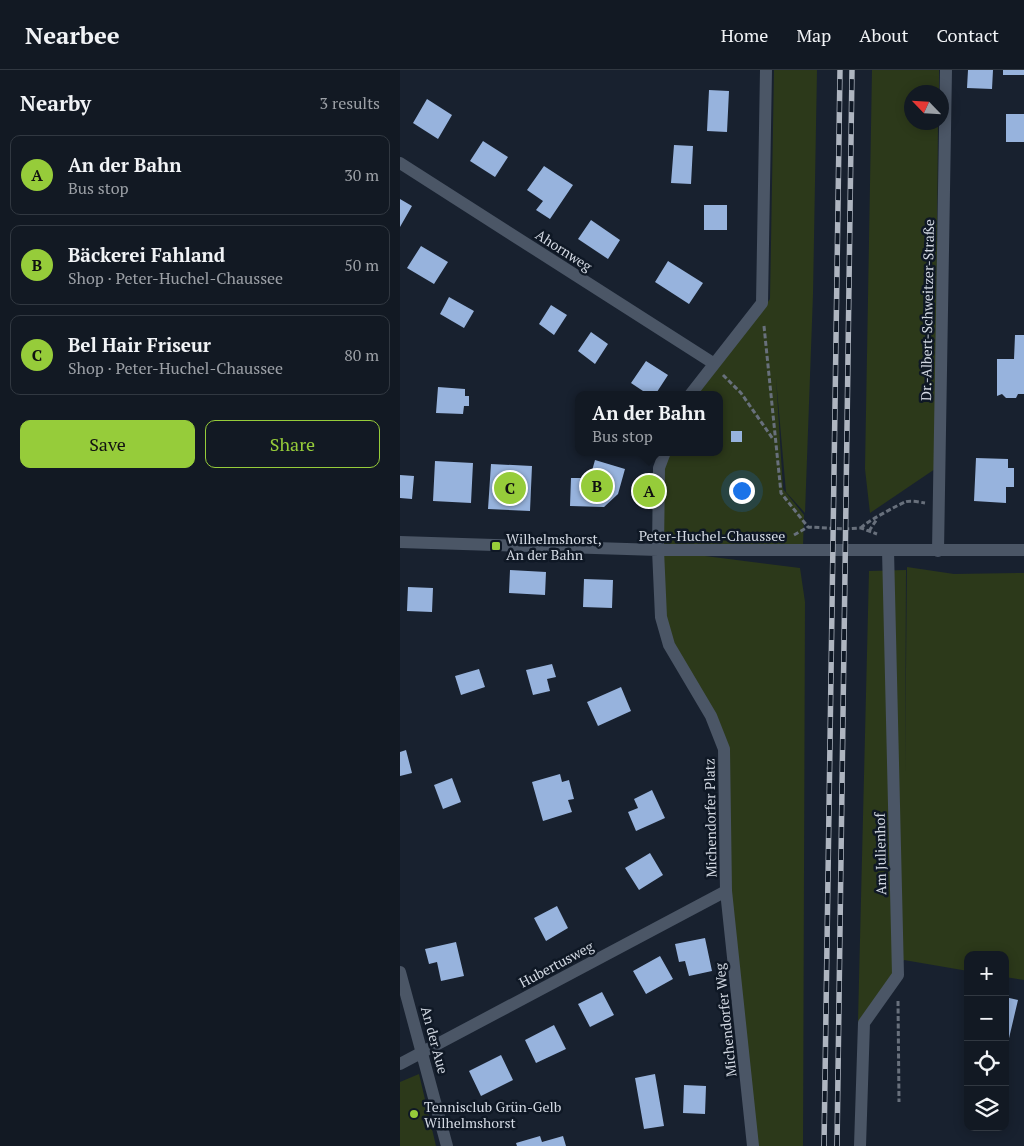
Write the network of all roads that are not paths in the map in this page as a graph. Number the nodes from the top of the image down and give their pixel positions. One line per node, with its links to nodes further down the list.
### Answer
1 (766, 70): 4 (street)
2 (946, 70): 11 (street, Dr.-Albert-Schweitzer-Straße)
3 (400, 163): 4 (street, Ahornweg)
4 (713, 363): 5 (street)
5 (693, 391)
6 (664, 456): 8 (street, Michendorfer Platz)
7 (400, 542): 8 (street, Peter-Huchel-Chaussee)
8 (658, 550): 9 (street, Peter-Huchel-Chaussee); 12 (street, Michendorfer Platz)
9 (888, 550): 11 (street, Peter-Huchel-Chaussee); 18 (street, Am Julienhof)
10 (1024, 550): 11 (street, Peter-Huchel-Chaussee)
11 (938, 551)
12 (726, 891): 14 (street, Hubertusweg); 17 (street, Michendorfer Weg)
13 (400, 972): 14 (street, An der Aue)
14 (423, 1051): 15 (street, Hubertusweg); 16 (street, An der Aue)
15 (400, 1064)
16 (447, 1146)
17 (753, 1146)
18 (860, 1146)

